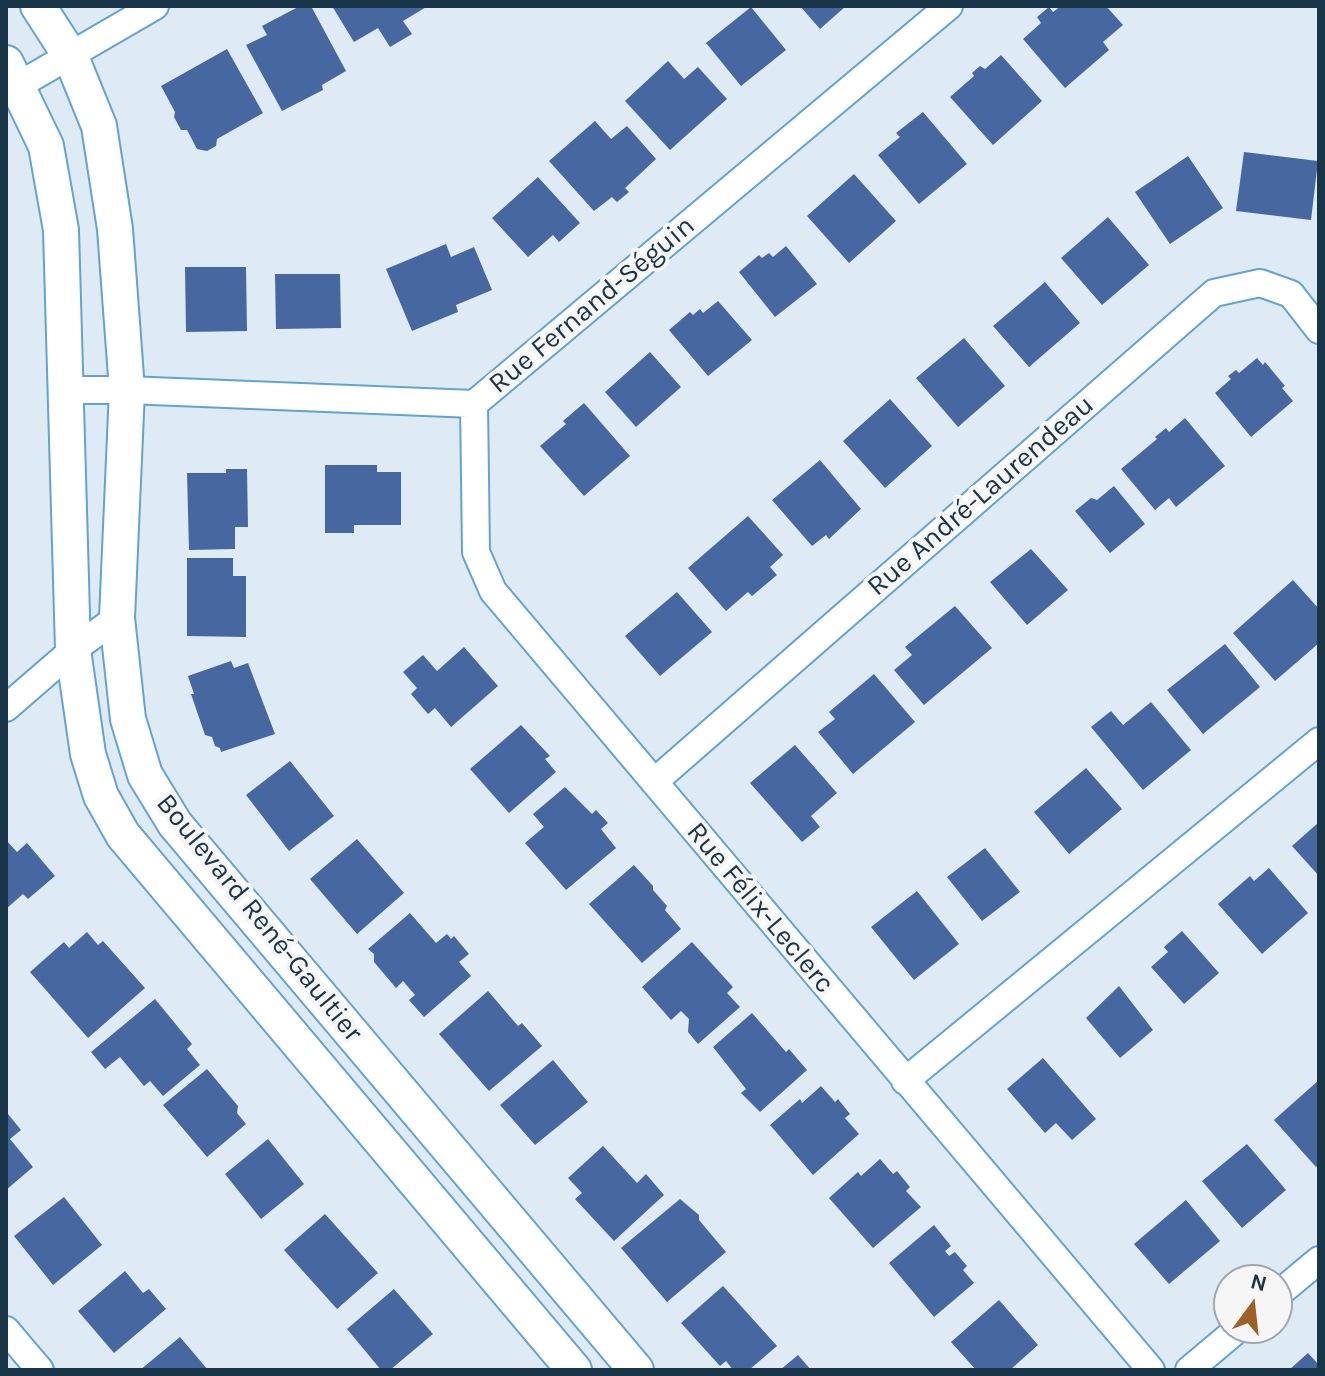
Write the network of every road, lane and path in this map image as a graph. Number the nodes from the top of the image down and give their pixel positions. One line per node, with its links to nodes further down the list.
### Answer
1 (38, 6): 4 (street, Boulevard René-Gaultier)
2 (155, 6): 4 (street)
3 (949, 6): 9 (street, Rue Fernand-Séguin)
4 (71, 57): 5 (street); 8 (street, Boulevard René-Gaultier)
5 (12, 74): 7 (street, Boulevard René-Gaultier)
6 (1319, 330): 14 (street, Rue André-Laurendeau)
7 (68, 390): 8 (street, Rue Fernand-Séguin); 11 (street, Boulevard René-Gaultier)
8 (127, 390): 9 (street, Rue Fernand-Séguin); 10 (street, Boulevard René-Gaultier)
9 (474, 404): 14 (street, Rue Félix-Leclerc)
10 (117, 618): 11 (street); 22 (street, Boulevard René-Gaultier)
11 (73, 650): 12 (street); 21 (street, Boulevard René-Gaultier)
12 (6, 708)
13 (1319, 741): 15 (street)
14 (654, 782): 15 (street, Rue Félix-Leclerc)
15 (905, 1081): 23 (street, Rue Félix-Leclerc)
16 (1319, 1260): 17 (street)
17 (1293, 1282)
18 (6, 1330): 20 (street)
19 (1220, 1344): 24 (street)
20 (40, 1370)
21 (574, 1370)
22 (636, 1370)
23 (1151, 1370)
24 (1189, 1370)

